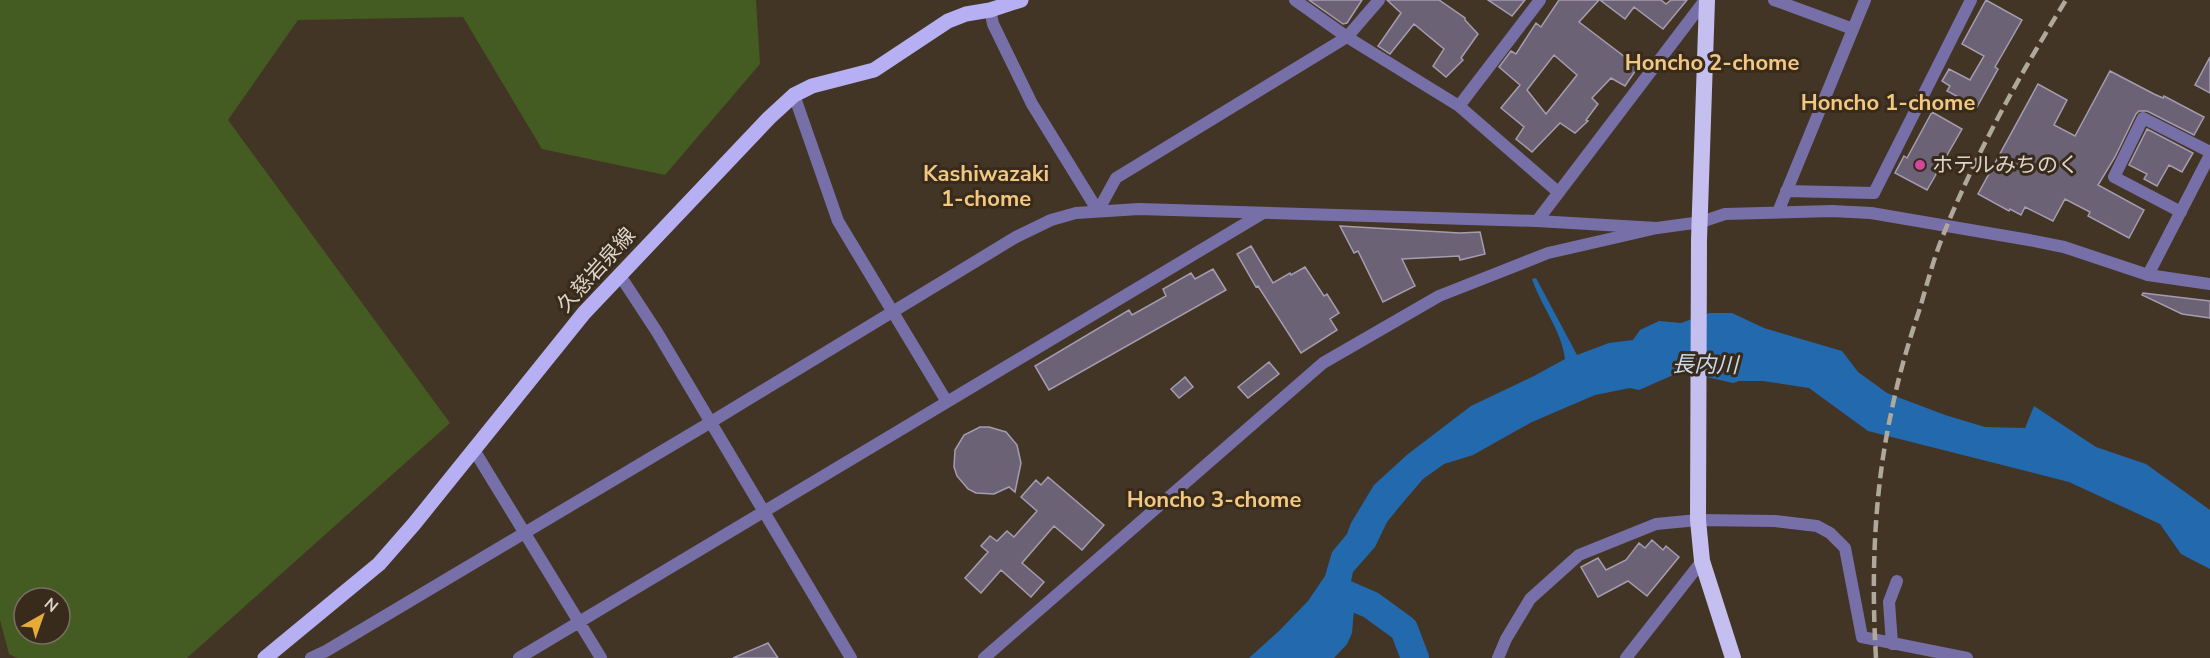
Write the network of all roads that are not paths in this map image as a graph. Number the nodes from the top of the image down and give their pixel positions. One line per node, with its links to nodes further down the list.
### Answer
1 (1021, 0): 9 (main road, 久慈岩泉線)
2 (1295, 0): 11 (street)
3 (1379, 0): 11 (street)
4 (1540, 0): 13 (street)
5 (1706, 0): 16 (street); 22 (highway)
6 (1774, 0): 10 (street)
7 (1864, 0): 10 (street)
8 (1971, 0): 15 (street)
9 (990, 10): 12 (main road, 久慈岩泉線); 17 (street)
10 (1853, 29): 15 (street)
11 (1347, 37): 13 (street); 17 (street)
12 (794, 96): 24 (main road, 久慈岩泉線); 27 (street)
13 (1459, 106): 16 (street)
14 (2210, 154): 19 (street); 19 (street)
15 (1786, 191): 18 (street)
16 (1558, 192): 21 (street)
17 (1098, 211): 20 (street); 27 (street)
18 (1778, 212): 22 (street); 25 (street)
19 (2181, 212): 25 (street)
20 (1263, 213): 21 (street); 28 (street)
21 (1537, 221): 23 (street)
22 (1701, 222): 23 (street); 32 (highway)
23 (1657, 228): 43 (street)
24 (620, 274): 29 (street); 30 (main road, 久慈岩泉線)
25 (2148, 275): 26 (street)
26 (2210, 284)
27 (893, 312): 28 (street); 29 (street)
28 (947, 402): 31 (street)
29 (711, 422): 31 (street); 33 (street)
30 (474, 450): 33 (street); 38 (main road, 久慈岩泉線)
31 (763, 512): 36 (street); 42 (street)
32 (1697, 513): 34 (highway); 37 (street); 44 (street)
33 (526, 532): 36 (street); 39 (street)
34 (1702, 561): 45 (street); 46 (highway)
35 (1897, 581): 37 (street)
36 (580, 622): 40 (street); 41 (street)
37 (1892, 644): 47 (street)
38 (265, 658)
39 (311, 658)
40 (519, 658)
41 (601, 658)
42 (851, 658)
43 (984, 658)
44 (1498, 658)
45 (1626, 658)
46 (1733, 658)
47 (1967, 658)

